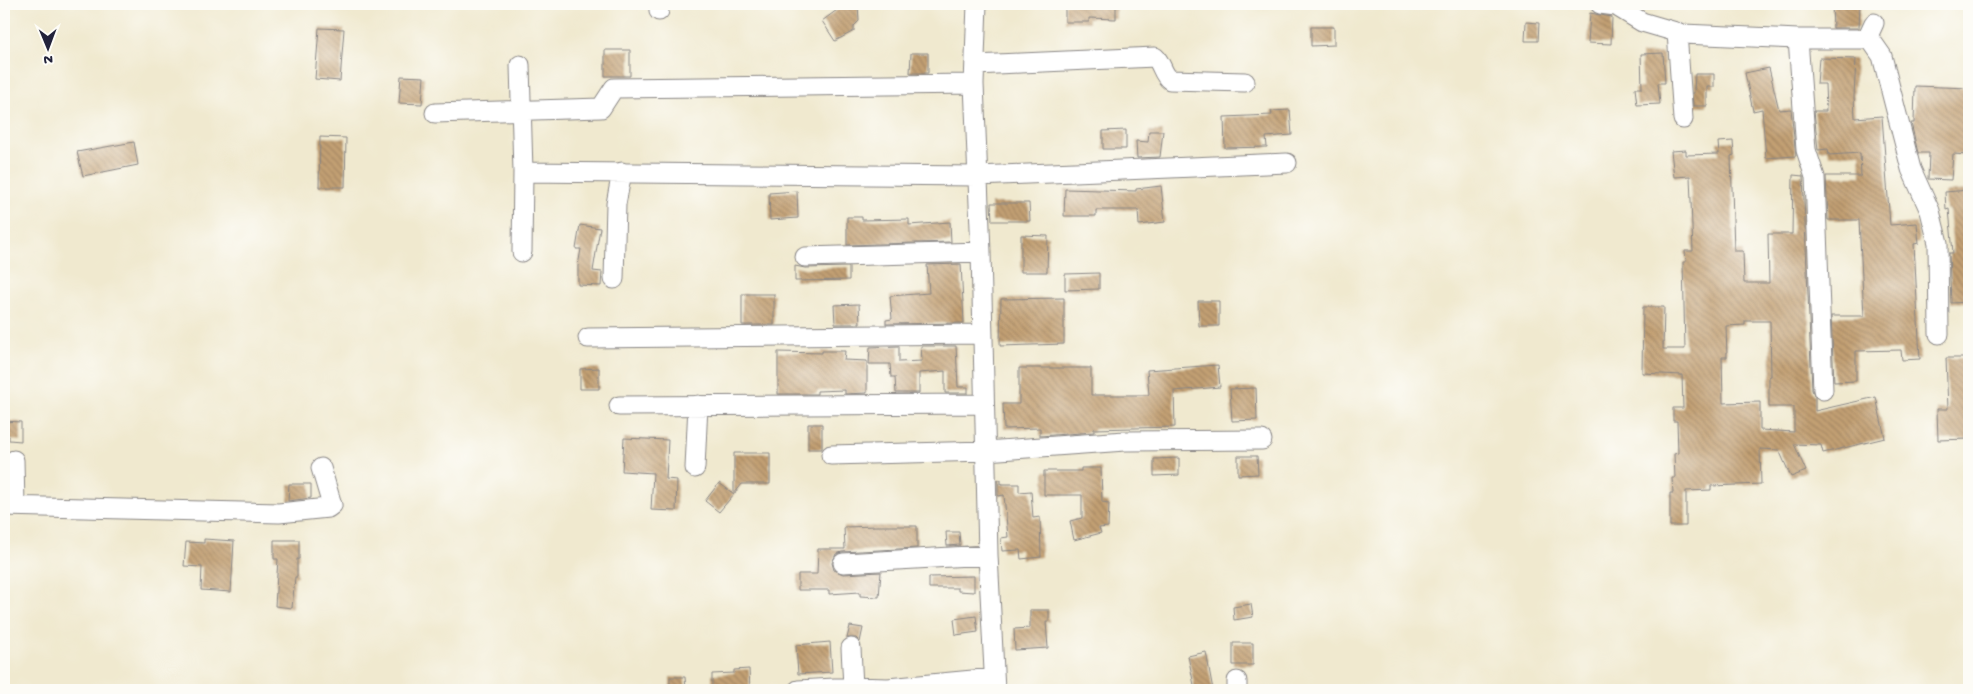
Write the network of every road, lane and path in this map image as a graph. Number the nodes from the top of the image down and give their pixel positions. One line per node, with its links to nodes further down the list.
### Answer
1 (977, 4): 6 (street)
2 (1600, 4): 3 (street)
3 (1676, 32): 4 (street); 11 (street)
4 (1798, 39): 21 (street); 23 (street)
5 (520, 65): 9 (street)
6 (975, 65): 7 (street); 8 (street)
7 (1245, 82)
8 (974, 84): 9 (street); 15 (street)
9 (521, 111): 10 (street); 13 (street)
10 (435, 113)
11 (1683, 120)
12 (1287, 163): 15 (street)
13 (523, 172): 14 (street); 16 (street)
14 (622, 172): 15 (street); 19 (street)
15 (978, 176): 17 (street)
16 (522, 252)
17 (981, 252): 18 (street); 20 (street)
18 (805, 257)
19 (614, 279)
20 (983, 334): 22 (street); 24 (street)
21 (1939, 334)
22 (588, 338)
23 (1823, 390)
24 (984, 404): 25 (street); 28 (street)
25 (698, 405): 26 (street); 32 (street)
26 (619, 406)
27 (1262, 440): 28 (street)
28 (986, 451): 29 (street); 34 (street)
29 (831, 454)
30 (14, 460): 33 (street)
31 (321, 468): 33 (street)
32 (695, 468)
33 (10, 506)
34 (988, 555): 35 (street); 37 (street)
35 (843, 563)
36 (851, 648): 38 (street)
37 (995, 684): 38 (street)
38 (853, 688): 39 (street)
39 (803, 690)

